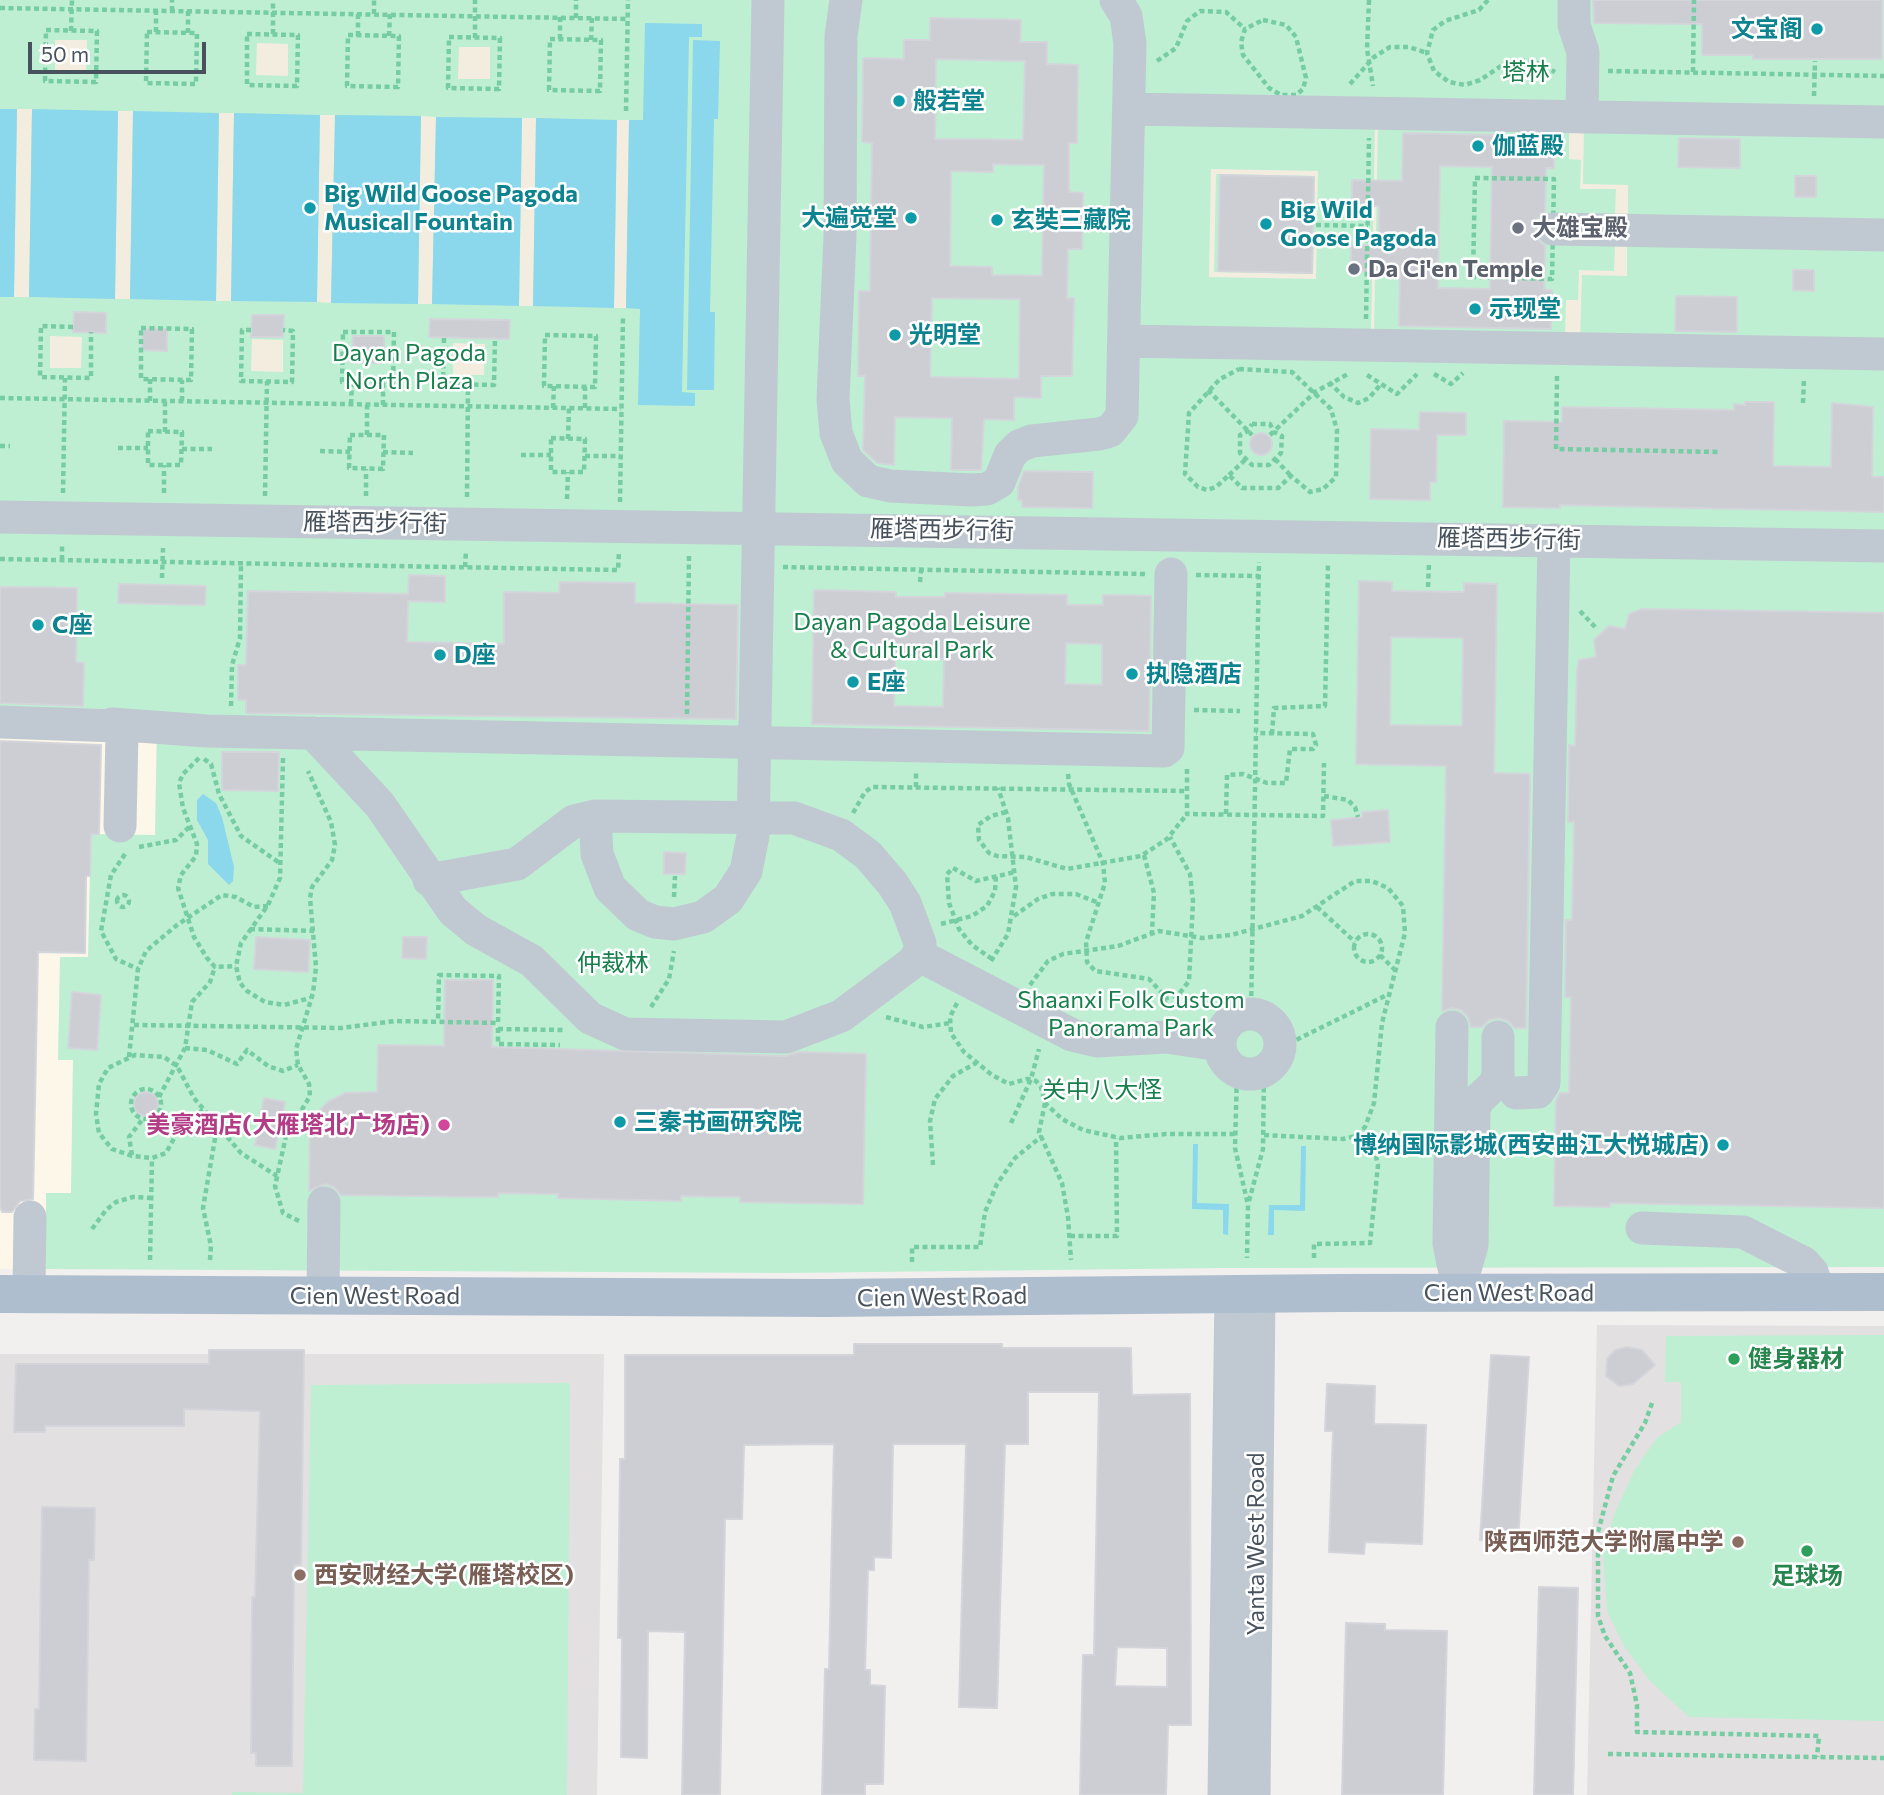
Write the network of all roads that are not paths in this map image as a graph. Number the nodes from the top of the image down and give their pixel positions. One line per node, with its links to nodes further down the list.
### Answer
1 (768, 0): 13 (street)
2 (846, 0): 10 (street)
3 (1116, 0): 6 (street)
4 (1574, 0): 5 (street)
5 (1583, 93): 6 (street); 7 (street)
6 (1129, 109): 10 (street)
7 (1884, 122)
8 (1553, 229): 9 (street)
9 (1884, 235)
10 (1125, 341): 11 (street)
11 (1884, 354)
12 (0, 517): 13 (street, 雁塔西步行街)
13 (759, 529): 14 (street, 雁塔西步行街); 20 (street)
14 (1554, 540): 15 (street, 雁塔西步行街); 29 (street)
15 (1884, 546)
16 (1171, 574): 20 (street)
17 (0, 722): 18 (street)
18 (111, 724): 19 (street); 23 (street)
19 (299, 732): 20 (street); 24 (street)
20 (755, 740): 22 (street)
21 (596, 816): 22 (street); 22 (street); 24 (street)
22 (754, 817): 25 (street)
23 (120, 826)
24 (429, 880): 25 (street)
25 (919, 947): 28 (street)
26 (1452, 1027): 29 (street)
27 (1498, 1037): 29 (street)
28 (1250, 1058): 28 (street)
29 (1511, 1088)
30 (324, 1213): 37 (street)
31 (30, 1217): 36 (street)
32 (1643, 1228): 35 (street)
33 (1246, 1282): 35 (main road, Cien West Road); 37 (main road, Cien West Road); 38 (street, Yanta West Road); 39 (street, Yanta West Road)
34 (1884, 1292): 35 (main road, Cien West Road)
35 (1819, 1293)
36 (14, 1294): 37 (main road, Cien West Road)
37 (323, 1296)
38 (1224, 1795)
39 (1254, 1795)

